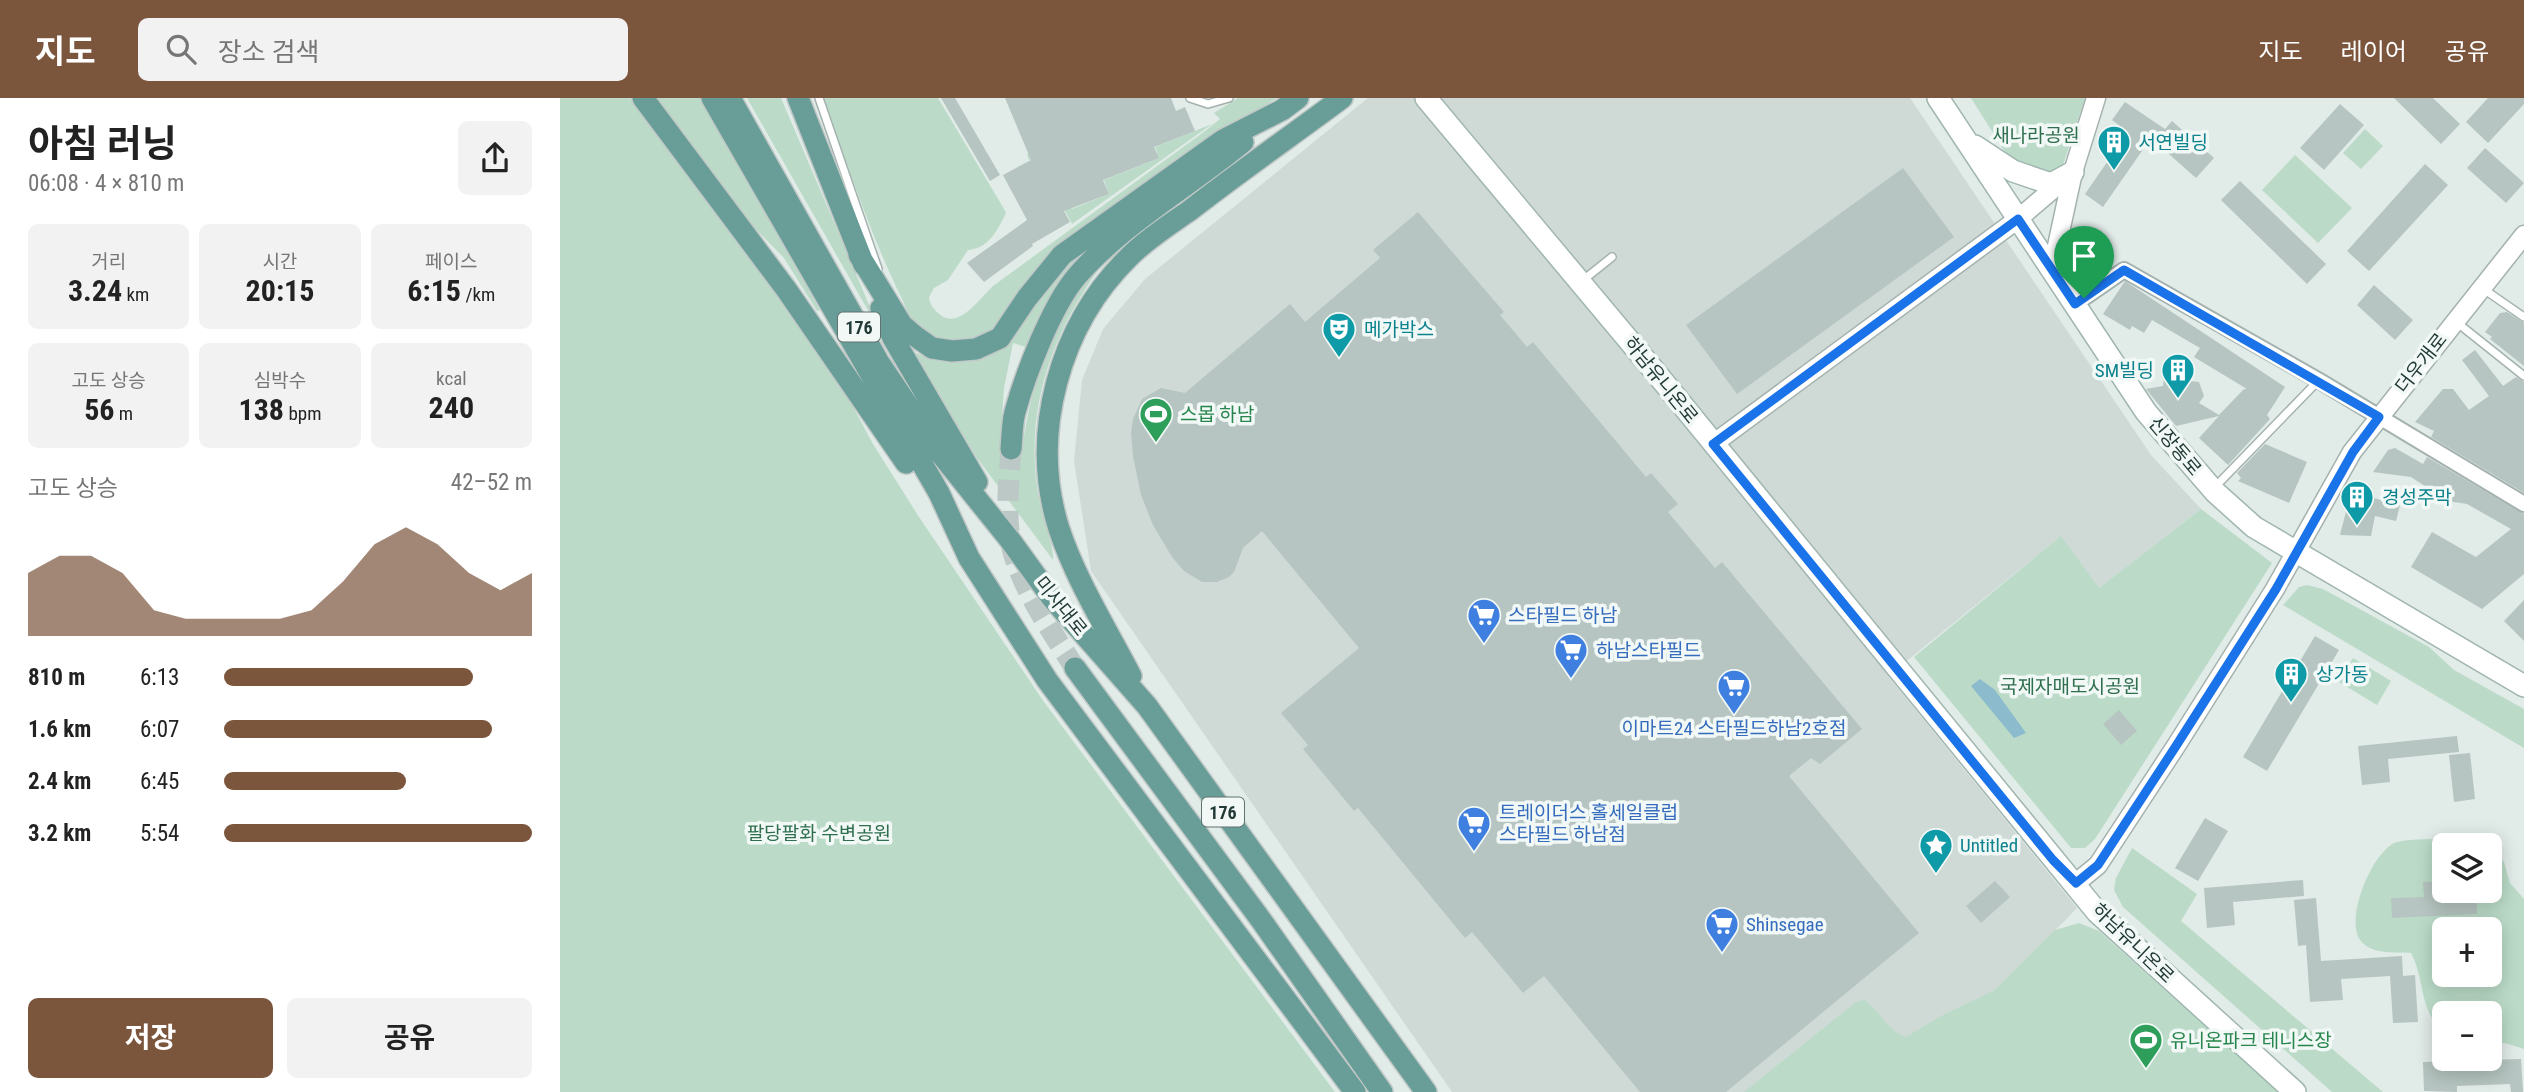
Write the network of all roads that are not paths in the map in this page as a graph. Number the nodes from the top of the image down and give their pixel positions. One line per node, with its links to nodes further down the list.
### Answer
1 (643, 98): 35 (main road)
2 (712, 98): 35 (main road, 176)
3 (730, 98): 33 (main road, 미사대로 / 176)
4 (798, 98): 17 (main road)
5 (818, 98): 22 (lane)
6 (1190, 98): 7 (lane)
7 (1229, 98)
8 (1342, 98): 38 (main road)
9 (1426, 98): 20 (main road, 하남유니온로)
10 (1938, 98): 13 (main road, 신장동로)
11 (2096, 98): 14 (street)
12 (1290, 104): 22 (main road); 30 (main road)
13 (1965, 139): 14 (main road); 15 (main road, 신장동로)
14 (2073, 172): 15 (street); 19 (street)
15 (2018, 219): 19 (main road, 신장동로); 29 (street)
16 (2524, 234): 21 (street, 더우개로)
17 (859, 255): 22 (main road); 33 (main road)
18 (1612, 257): 20 (lane)
19 (2052, 269): 23 (main road, 신장동로)
20 (1581, 282): 29 (main road, 하남유니온로)
21 (2482, 287): 24 (lane); 25 (street, 더우개로)
22 (887, 296)
23 (2075, 304): 27 (street); 31 (main road, 신장동로)
24 (2524, 317)
25 (2454, 321): 26 (lane); 28 (street, 더우개로)
26 (2524, 376)
27 (2318, 380): 28 (street); 31 (lane)
28 (2379, 417): 32 (street); 34 (street, 더우개로)
29 (1713, 444): 39 (main road, 하남유니온로)
30 (1011, 449)
31 (2212, 490): 34 (main road, 신장동로)
32 (2524, 504)
33 (1010, 540): 38 (main road, 미사대로 / 176)
34 (2296, 552): 37 (main road, 신장동로); 39 (street, 더우개로)
35 (969, 558): 40 (main road, 176)
36 (1075, 668): 41 (main road)
37 (2524, 686)
38 (1147, 706): 42 (main road, 미사대로 / 176)
39 (2076, 883): 43 (main road, 하남유니온로)
40 (1355, 1092)
41 (1382, 1092)
42 (1426, 1092)
43 (2295, 1092)

